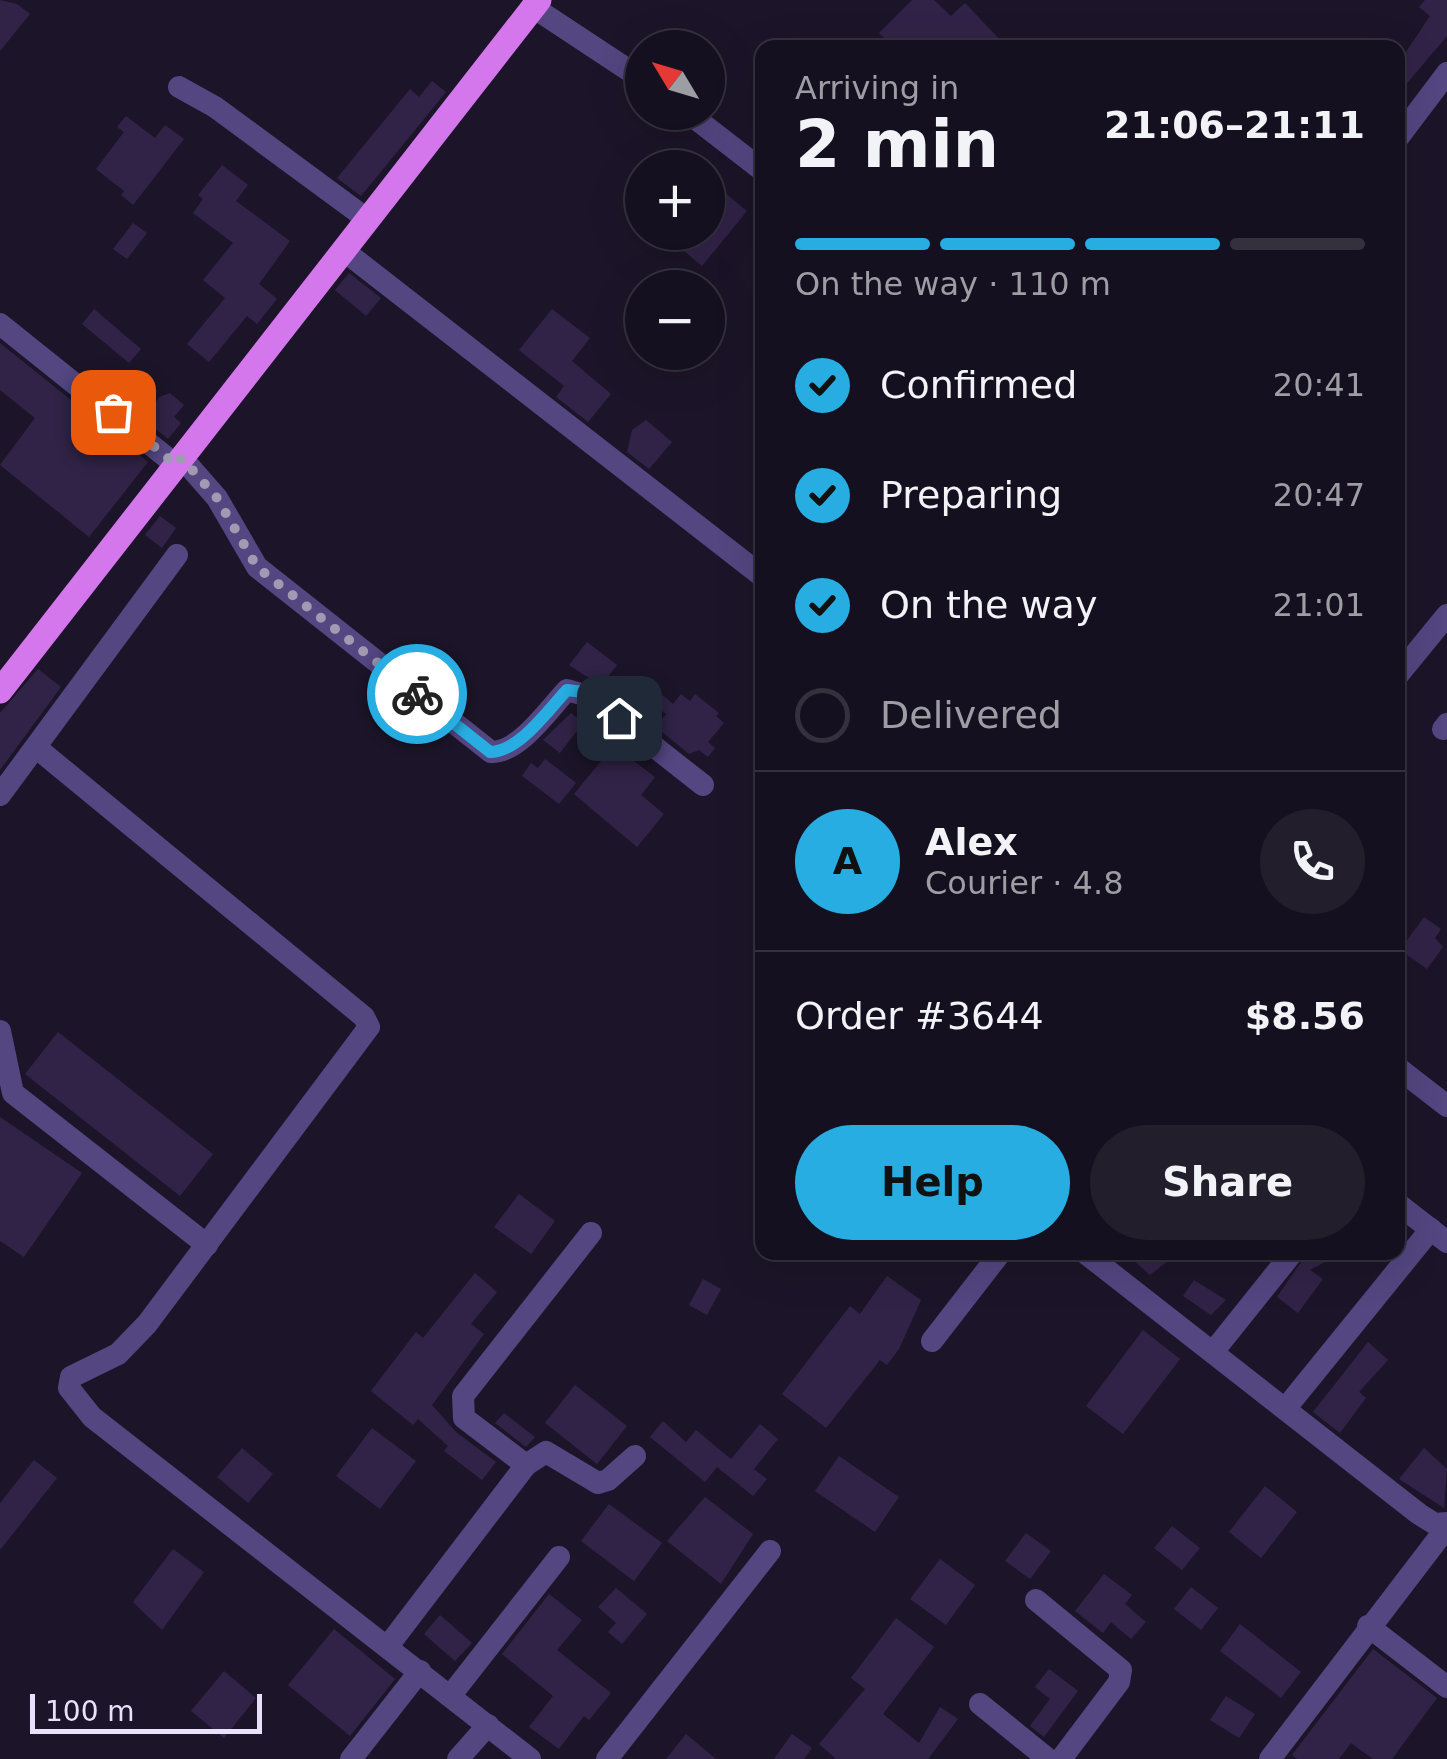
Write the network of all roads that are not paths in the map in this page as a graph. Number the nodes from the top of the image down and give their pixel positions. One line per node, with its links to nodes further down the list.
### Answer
1 (536, 4): 2 (street); 8 (main road)
2 (625, 67)
3 (1447, 73): 5 (street)
4 (179, 86): 8 (street)
5 (1405, 129)
6 (710, 130): 7 (street)
7 (755, 165)
8 (367, 219): 9 (main road)
9 (343, 250): 11 (main road); 13 (street)
10 (0, 324): 11 (street)
11 (179, 462): 16 (main road); 18 (street)
12 (176, 555): 17 (street)
13 (755, 571)
14 (1447, 615): 15 (street)
15 (1405, 666)
16 (0, 691)
17 (38, 750): 19 (street); 26 (street)
18 (703, 784)
19 (0, 795)
20 (0, 1031): 26 (street)
21 (1405, 1073): 22 (street)
22 (1447, 1106)
23 (1405, 1209): 25 (street)
24 (592, 1234): 34 (street)
25 (1439, 1235): 32 (street)
26 (207, 1245): 40 (street)
27 (995, 1260): 30 (street)
28 (1094, 1260): 31 (street)
29 (1287, 1260): 31 (street)
30 (932, 1341)
31 (1213, 1352): 32 (street)
32 (1285, 1409): 35 (street)
33 (635, 1456): 34 (street)
34 (526, 1466): 40 (street)
35 (1447, 1525): 39 (street)
36 (770, 1551): 49 (street)
37 (558, 1556): 43 (street)
38 (1036, 1600): 51 (street)
39 (1368, 1626): 42 (street); 52 (street)
40 (388, 1646): 41 (street)
41 (420, 1671): 43 (street); 46 (street)
42 (1447, 1687)
43 (451, 1695): 45 (street)
44 (980, 1704): 50 (street)
45 (488, 1725): 47 (street); 48 (street)
46 (351, 1759)
47 (458, 1759)
48 (530, 1759)
49 (608, 1759)
50 (1048, 1759)
51 (1062, 1759)
52 (1270, 1759)

